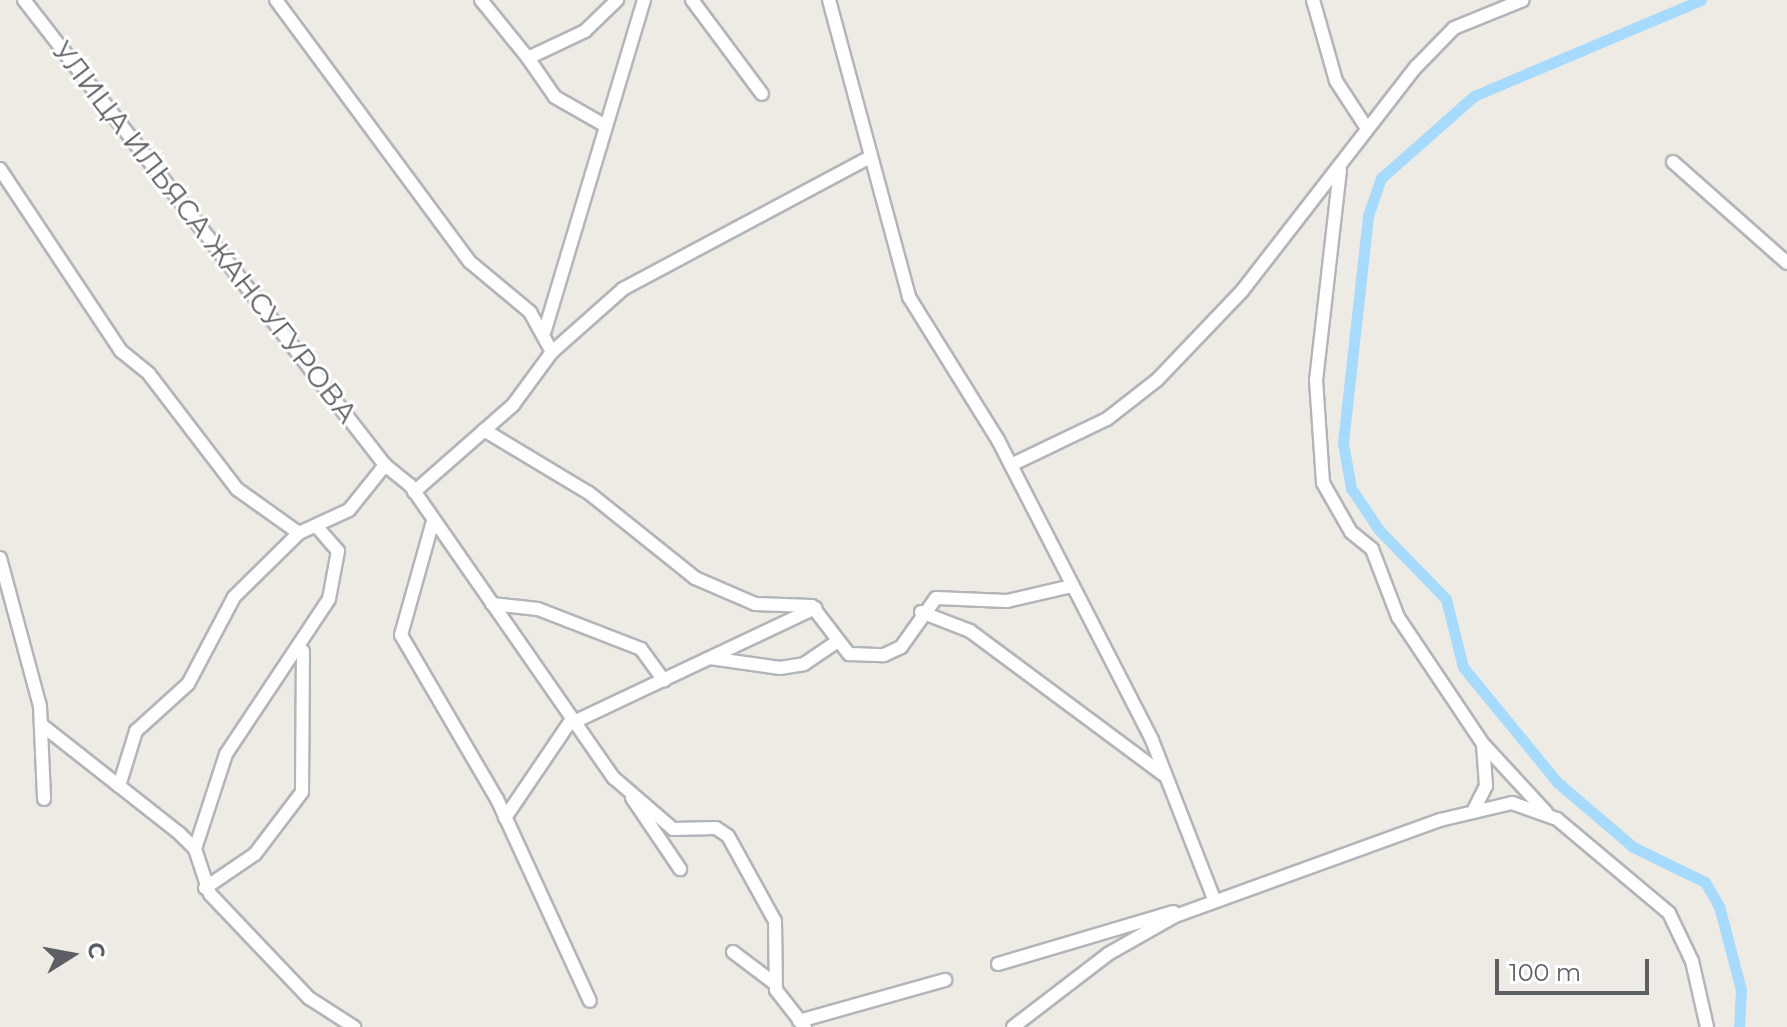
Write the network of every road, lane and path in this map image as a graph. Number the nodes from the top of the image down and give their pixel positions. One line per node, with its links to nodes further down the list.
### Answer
1 (24, 0): 22 (street, УЛИЦА ИЛЬЯСА ЖАНСУГУРОВА)
2 (276, 0): 19 (street)
3 (481, 0): 10 (street)
4 (617, 0): 10 (street)
5 (644, 0): 12 (street)
6 (692, 0): 11 (street)
7 (829, 0): 14 (street)
8 (1313, 0): 13 (street)
9 (1522, 0): 13 (street)
10 (525, 56): 12 (street)
11 (762, 94)
12 (604, 125): 19 (street)
13 (1366, 127): 16 (street)
14 (870, 157): 20 (street); 23 (street)
15 (1673, 162): 18 (street)
16 (1340, 167): 23 (street); 39 (street)
17 (0, 169): 27 (street)
18 (1787, 263)
19 (546, 334): 20 (street)
20 (552, 352): 21 (street)
21 (484, 430): 24 (street); 31 (street)
22 (385, 465): 24 (street, УЛИЦА ИЛЬЯСА ЖАНСУГУРОВА); 26 (street)
23 (1011, 465): 29 (street)
24 (414, 492): 25 (street, УЛИЦА ИЛЬЯСА ЖАНСУГУРОВА)
25 (433, 521): 30 (street, УЛИЦА ИЛЬЯСА ЖАНСУГУРОВА); 46 (street)
26 (316, 526): 27 (street); 34 (street)
27 (299, 533): 42 (street)
28 (0, 558): 38 (street)
29 (1072, 586): 32 (street); 40 (street)
30 (492, 604): 36 (street); 37 (street, УЛИЦА ИЛЬЯСА ЖАНСУГУРОВА)
31 (815, 608): 33 (street); 35 (street)
32 (921, 612): 33 (street); 40 (street)
33 (838, 641): 35 (street)
34 (303, 648): 47 (street); 49 (street)
35 (710, 658): 36 (street)
36 (664, 681): 37 (street)
37 (573, 721): 41 (street, УЛИЦА ИЛЬЯСА ЖАНСУГУРОВА); 46 (street)
38 (43, 726): 42 (street); 43 (street)
39 (1483, 744): 44 (street); 45 (street)
40 (1165, 776): 50 (street)
41 (623, 785): 48 (street); 55 (street)
42 (119, 786): 47 (street)
43 (44, 799)
44 (1475, 808): 45 (street); 50 (street)
45 (1548, 815): 60 (street)
46 (505, 818): 56 (street)
47 (195, 849): 49 (street)
48 (680, 869)
49 (205, 888): 58 (street)
50 (1214, 899): 51 (street)
51 (1192, 908): 53 (street); 59 (street)
52 (733, 952): 55 (street)
53 (998, 964)
54 (945, 980): 57 (street)
55 (774, 983): 57 (street)
56 (590, 1001)
57 (802, 1024)
58 (354, 1027)
59 (1013, 1027)
60 (1707, 1027)

